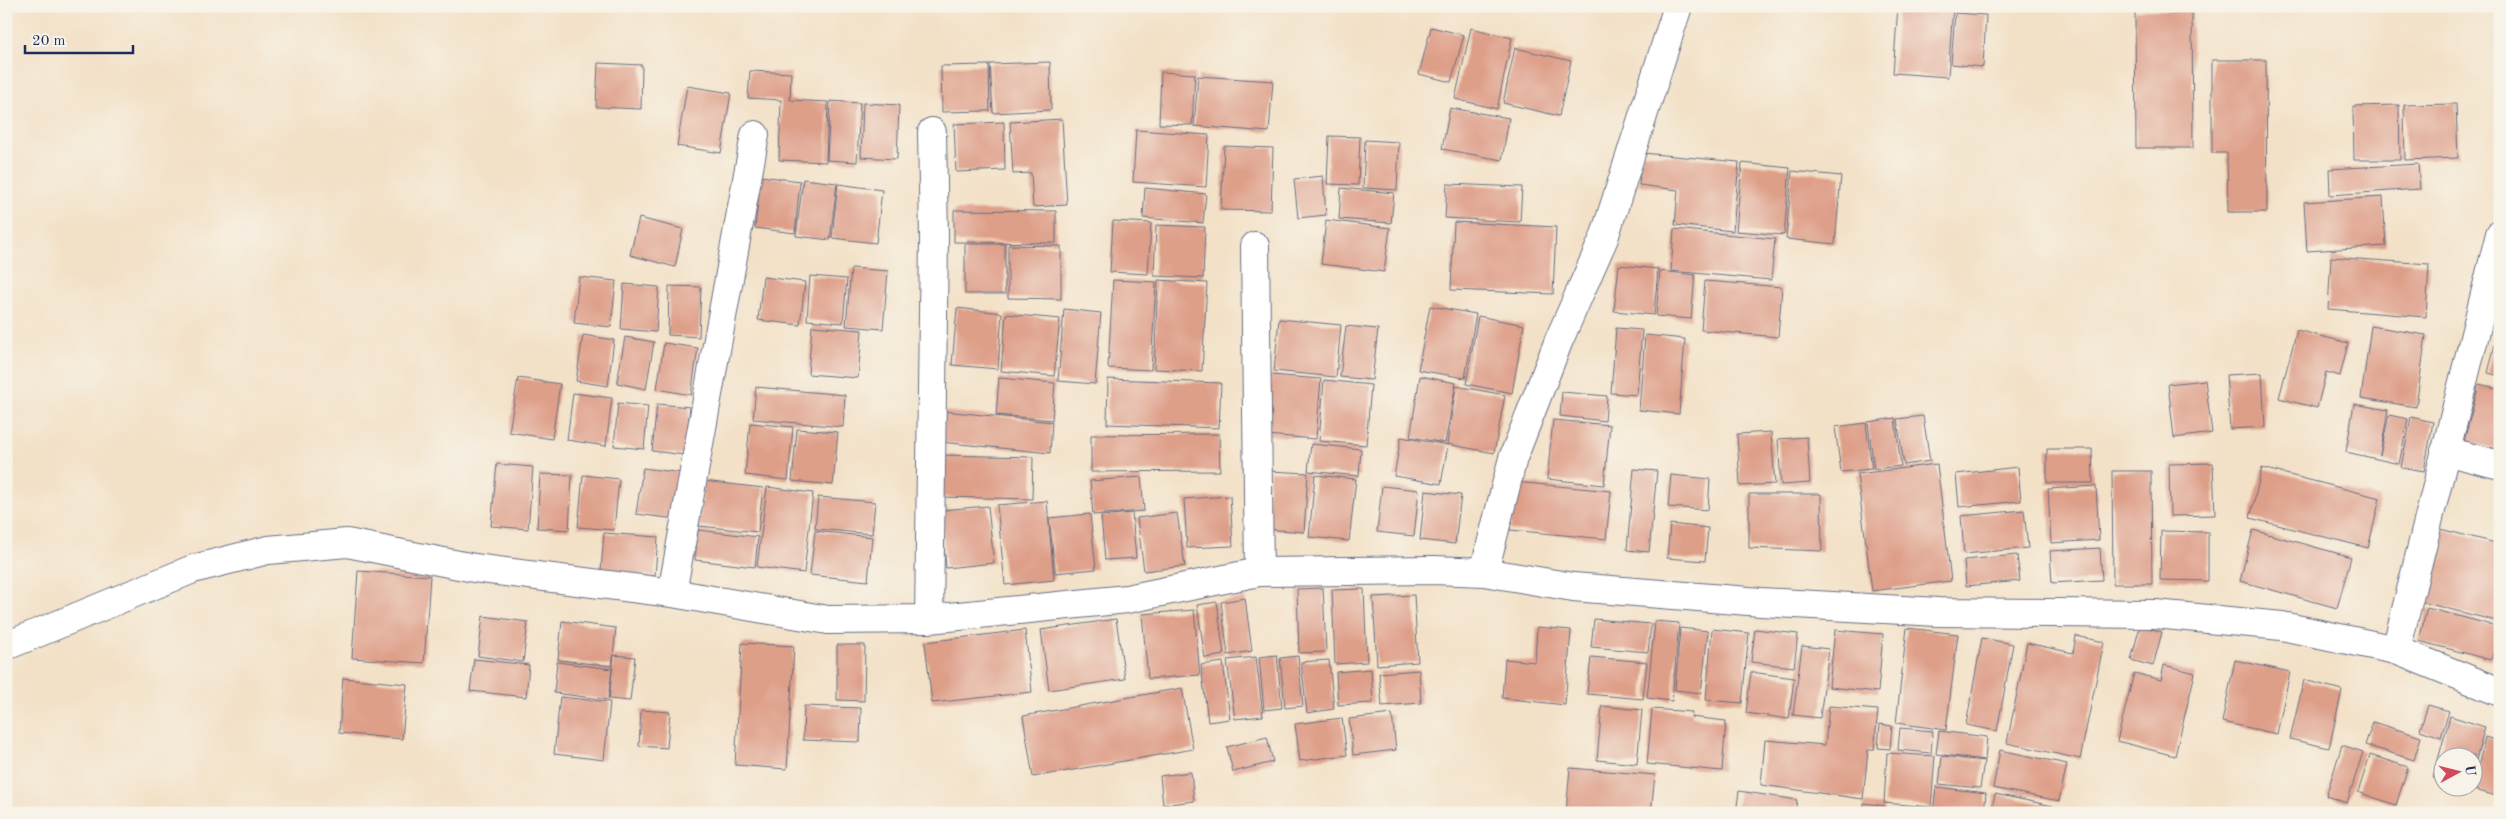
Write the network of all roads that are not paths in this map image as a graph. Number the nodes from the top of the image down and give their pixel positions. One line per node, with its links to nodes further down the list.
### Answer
1 (1672, 8): 9 (street)
2 (932, 132): 11 (street)
3 (755, 135): 10 (street)
4 (2500, 234): 6 (street)
5 (1255, 246): 8 (street)
6 (2445, 451): 7 (street); 13 (street)
7 (2500, 464)
8 (1259, 572): 9 (street); 11 (street)
9 (1484, 572): 13 (street)
10 (672, 593): 11 (street); 12 (street)
11 (929, 619)
12 (6, 646)
13 (2396, 650): 14 (street)
14 (2500, 692)

